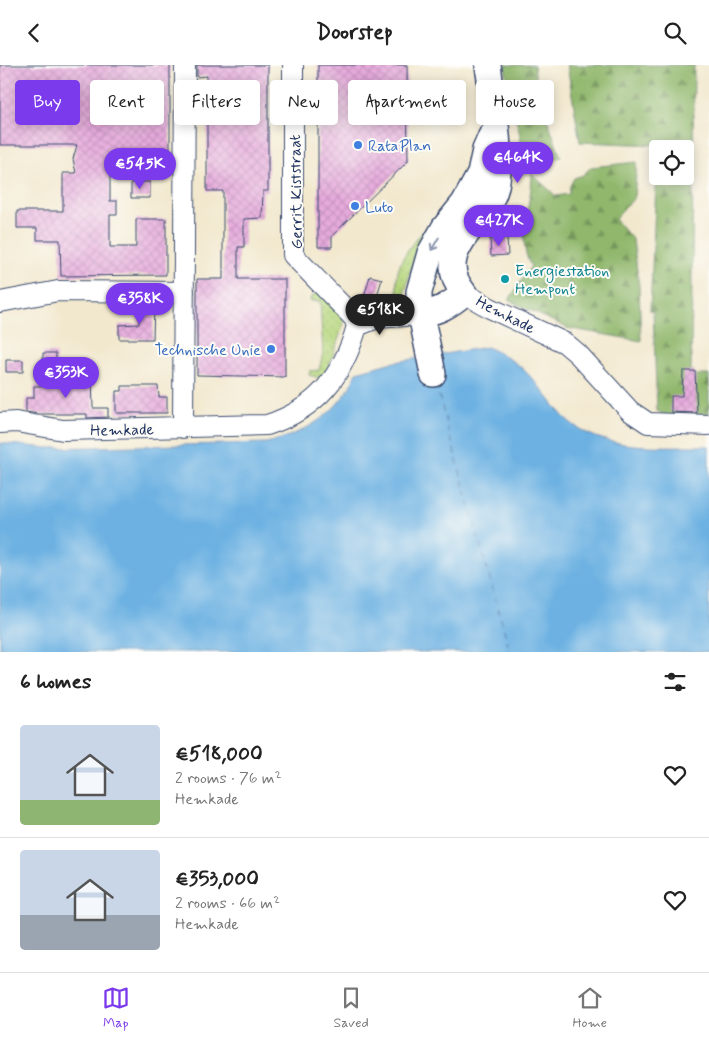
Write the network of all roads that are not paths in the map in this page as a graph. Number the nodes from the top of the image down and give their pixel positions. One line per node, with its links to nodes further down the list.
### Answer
1 (185, 65): 5 (street)
2 (293, 65): 9 (street, Gerrit Kiststraat)
3 (488, 65): 4 (main road)
4 (495, 130): 6 (main road); 8 (main road, one-way to 8)
5 (184, 292): 7 (street); 13 (street)
6 (464, 293): 8 (main road, Hemkade); 12 (street, Hemkade)
7 (0, 302)
8 (419, 315): 9 (street, Hemkade); 10 (main road)
9 (357, 326): 13 (street, Hemkade)
10 (433, 374)
11 (0, 423): 13 (street, Hemkade)
12 (709, 425)
13 (183, 428)

